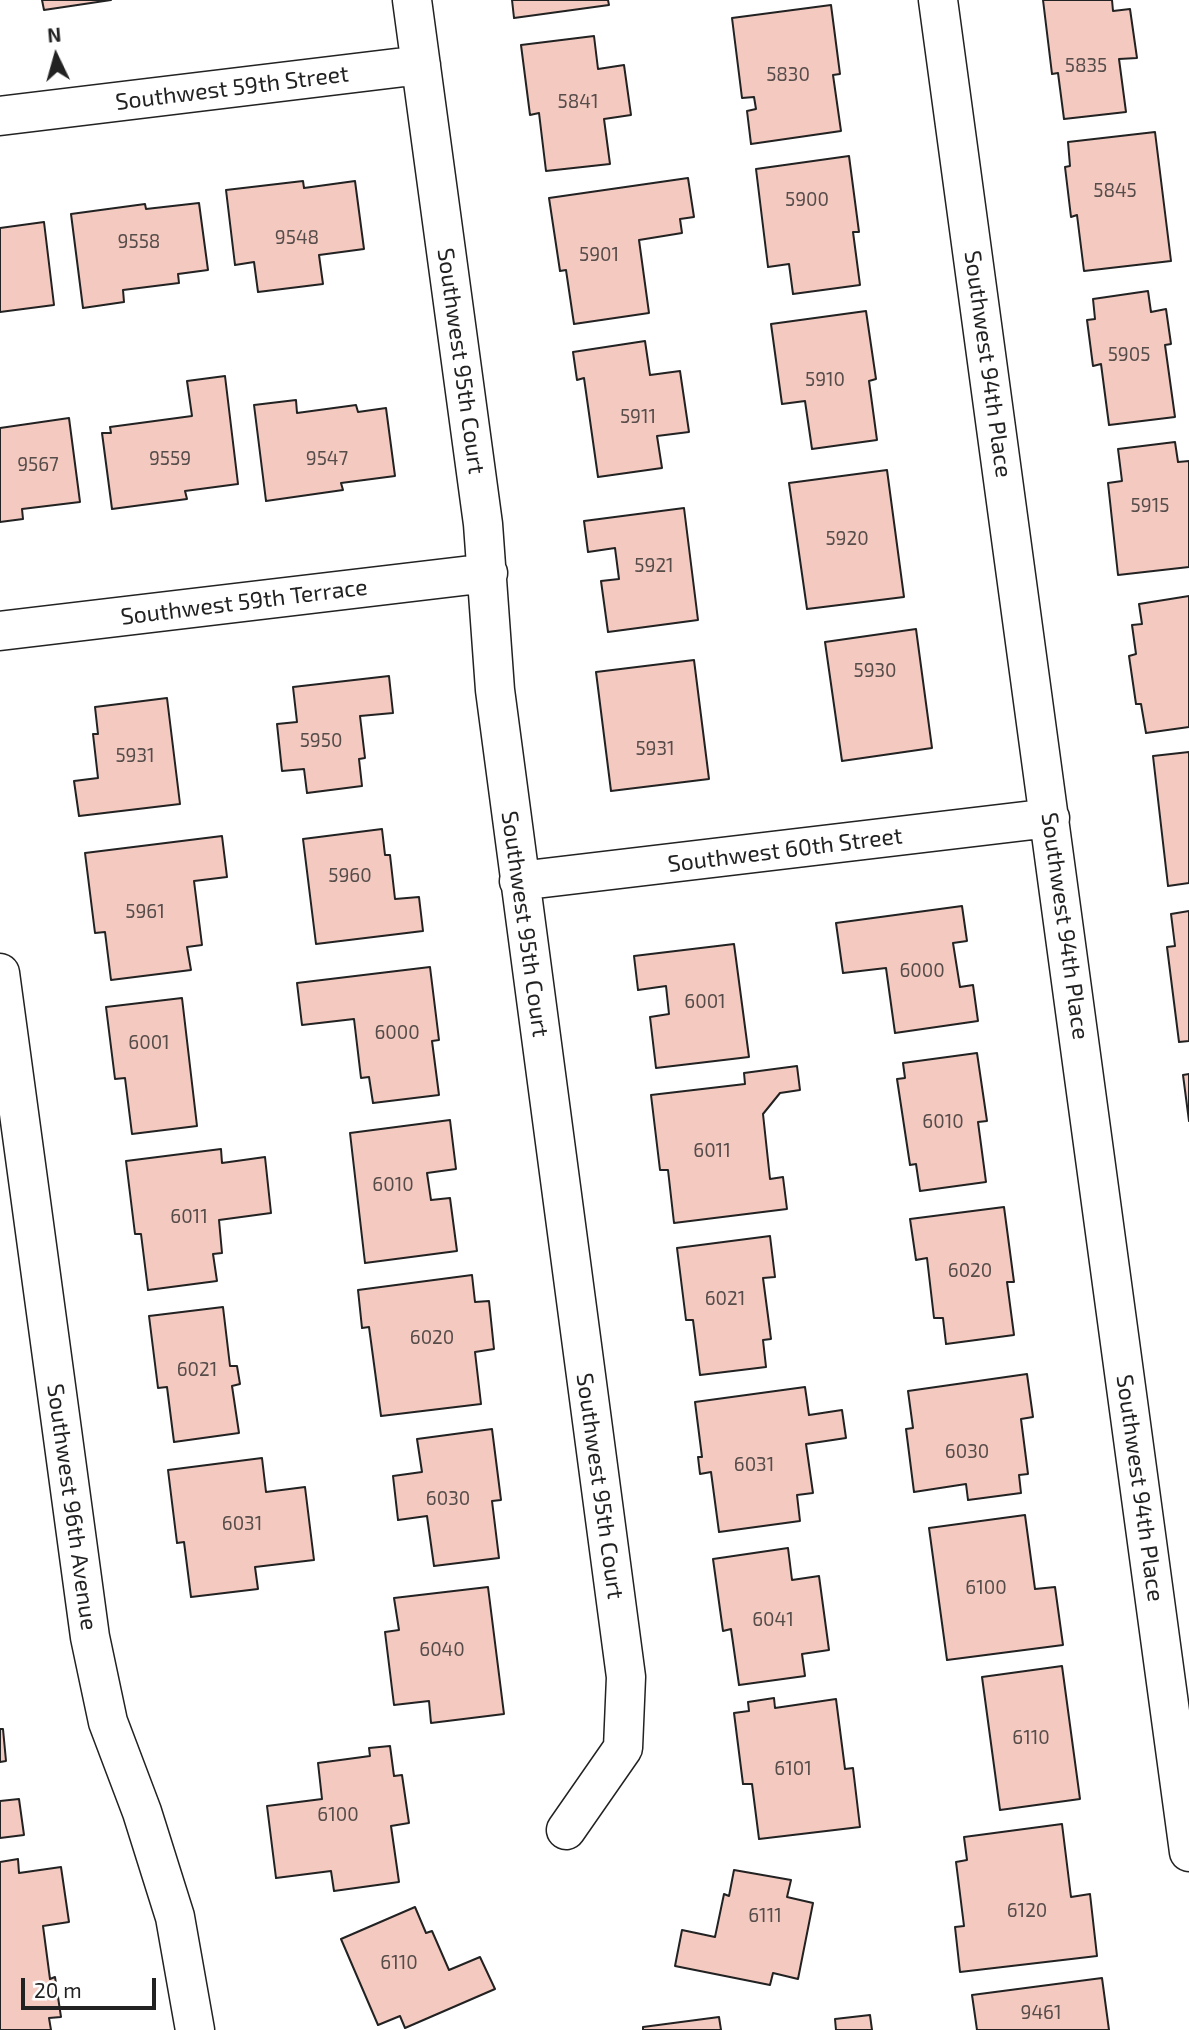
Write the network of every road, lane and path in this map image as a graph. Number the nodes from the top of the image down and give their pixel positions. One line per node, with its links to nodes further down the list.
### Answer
1 (412, 0): 3 (street, Southwest 95th Court)
2 (938, 0): 7 (street, Southwest 94th Place)
3 (421, 65): 4 (street, Southwest 59th Street); 5 (street, Southwest 95th Court)
4 (0, 116)
5 (488, 573): 6 (street, Southwest 59th Terrace); 8 (street, Southwest 95th Court)
6 (0, 631)
7 (1050, 818): 8 (street, Southwest 60th Street); 10 (street, Southwest 94th Place)
8 (519, 881): 11 (street, Southwest 95th Court)
9 (0, 973): 13 (street, Southwest 96th Avenue)
10 (1174, 1630): 12 (street, Southwest 94th Place)
11 (566, 1830)
12 (1189, 1852)
13 (195, 2030)

